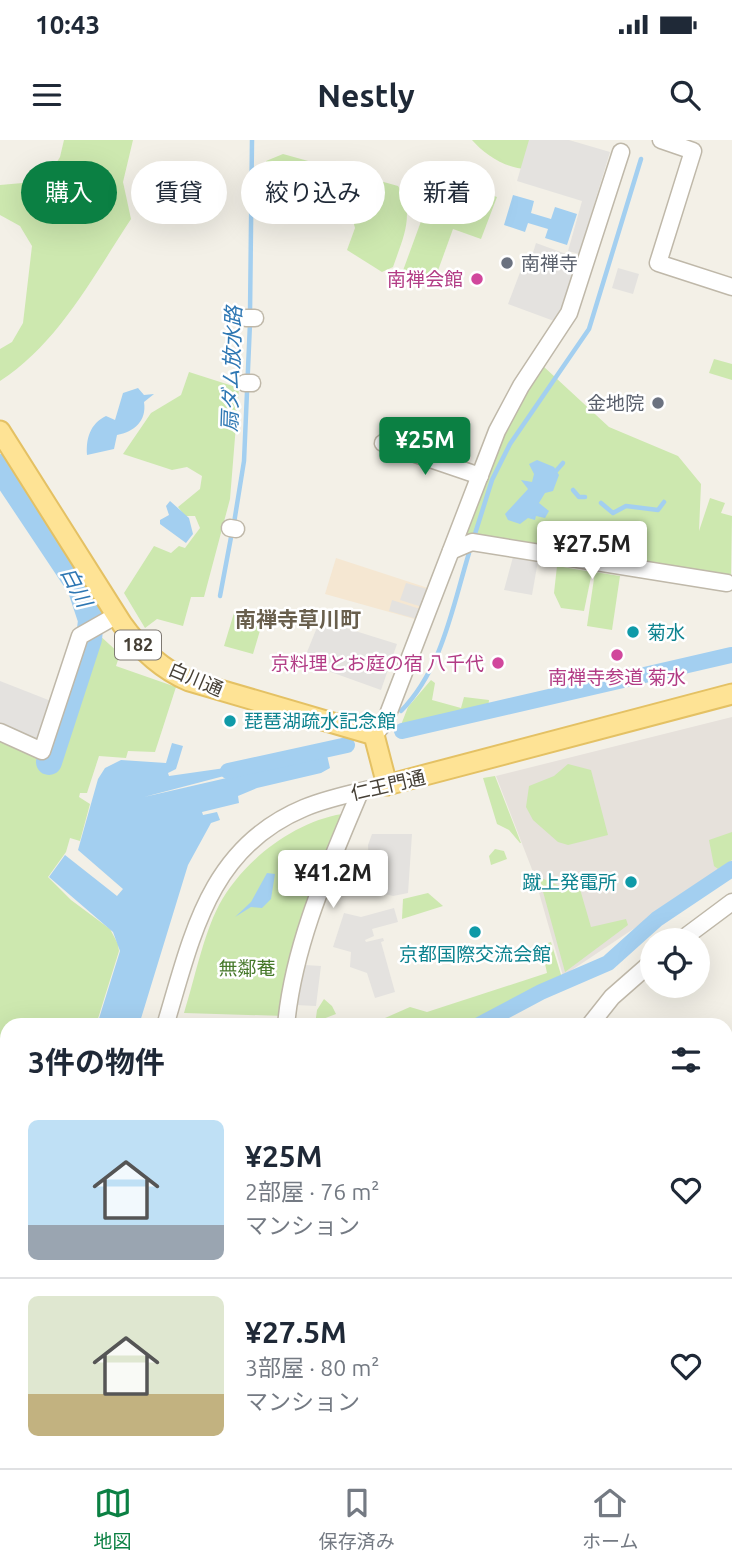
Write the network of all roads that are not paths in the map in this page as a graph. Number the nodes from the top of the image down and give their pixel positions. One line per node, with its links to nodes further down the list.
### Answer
1 (661, 140): 3 (street)
2 (621, 152): 6 (street)
3 (732, 287)
4 (0, 431): 9 (main road, 白川通 / 182)
5 (383, 443): 6 (street)
6 (480, 476): 7 (street)
7 (451, 551): 8 (street); 12 (street)
8 (727, 583)
9 (108, 620): 11 (street); 12 (main road, 白川通 / 182)
10 (732, 694): 13 (main road, 仁王門通)
11 (0, 732)
12 (374, 735): 13 (main road)
13 (387, 785): 14 (street, 仁王門通)
14 (359, 792): 18 (street, 仁王門通); 19 (street)
15 (732, 902): 16 (street)
16 (697, 928)
17 (640, 972): 20 (street)
18 (168, 1018)
19 (287, 1018)
20 (595, 1018)

